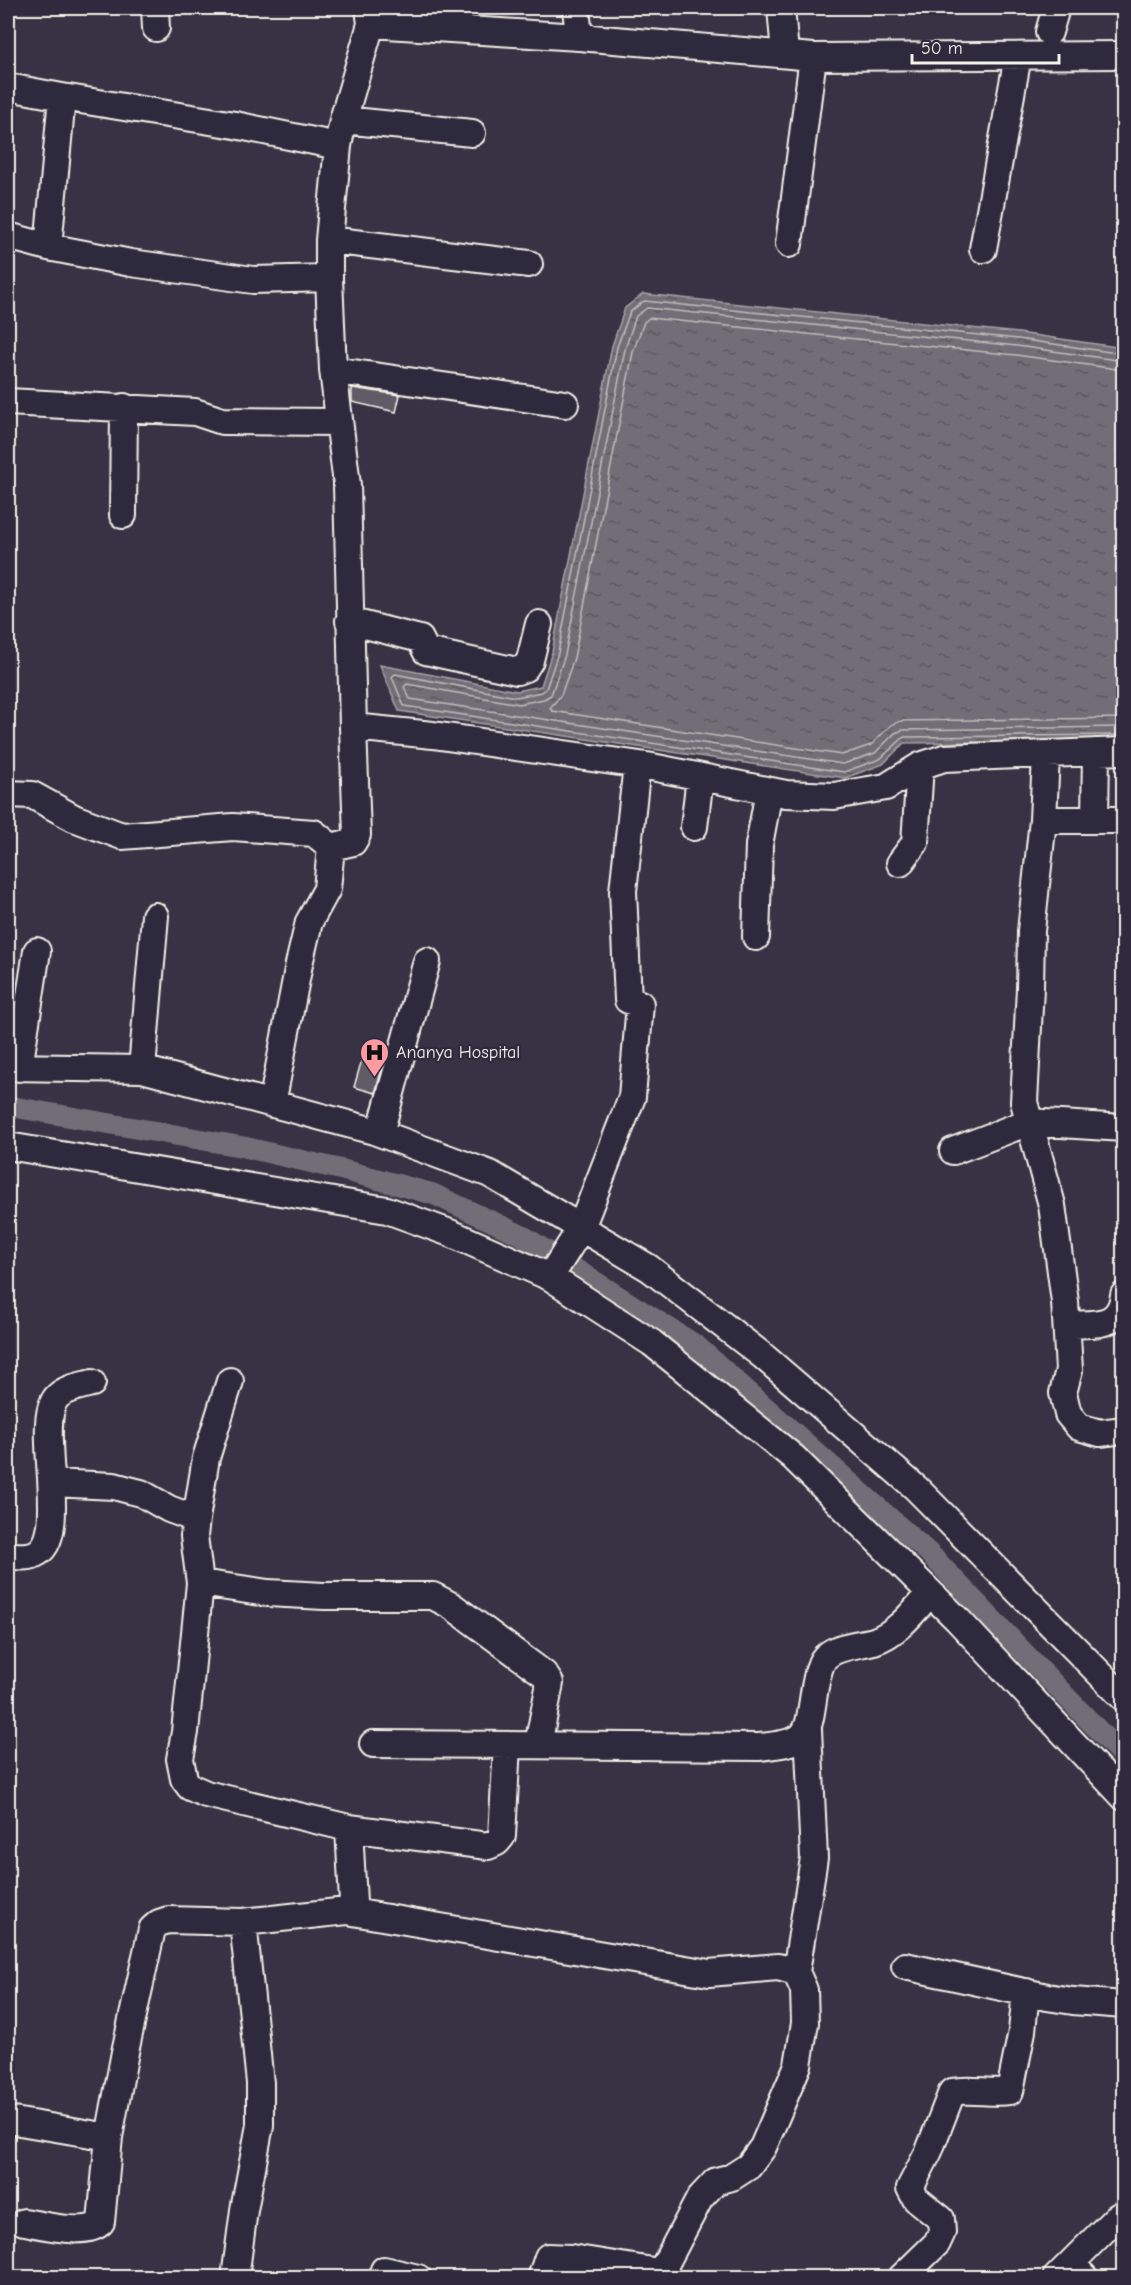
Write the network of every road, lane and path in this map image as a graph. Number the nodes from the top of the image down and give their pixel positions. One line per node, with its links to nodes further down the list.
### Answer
1 (576, 8): 6 (street)
2 (781, 8): 7 (street)
3 (1056, 8): 5 (street)
4 (370, 16): 6 (street); 13 (street)
5 (1049, 32)
6 (579, 37): 7 (street)
7 (785, 54): 10 (street)
8 (1124, 55): 9 (street)
9 (1018, 56): 10 (street); 20 (street)
10 (813, 57): 18 (street)
11 (8, 87): 12 (street)
12 (62, 97): 15 (street); 19 (street)
13 (343, 120): 14 (street); 15 (street)
14 (472, 133)
15 (338, 146): 17 (street)
16 (8, 236): 19 (street)
17 (329, 240): 21 (street); 22 (street)
18 (789, 244)
19 (48, 247): 22 (street)
20 (983, 249)
21 (529, 264)
22 (329, 278): 23 (street)
23 (333, 370): 25 (street); 27 (street)
24 (8, 402): 26 (street)
25 (565, 404)
26 (124, 407): 27 (street); 28 (street)
27 (338, 422): 29 (street)
28 (123, 515)
29 (350, 621): 30 (street); 31 (street)
30 (539, 624)
31 (353, 727): 35 (street); 44 (street)
32 (1124, 751): 33 (street)
33 (1096, 752): 34 (street); 41 (street)
34 (1046, 754): 36 (street); 40 (street)
35 (637, 765): 37 (street); 58 (street)
36 (920, 766): 38 (street); 45 (street)
37 (700, 777): 38 (street); 43 (street)
38 (770, 791): 47 (street)
39 (8, 794): 44 (street)
40 (1043, 820): 41 (street); 53 (street)
41 (1095, 820): 42 (street)
42 (1124, 820)
43 (694, 828)
44 (331, 847): 52 (street)
45 (900, 863)
46 (155, 916): 51 (street)
47 (756, 937)
48 (37, 951): 50 (street)
49 (427, 961): 55 (street)
50 (13, 1067): 51 (street)
51 (142, 1069): 52 (street)
52 (272, 1104): 55 (street)
53 (1029, 1122): 54 (street); 57 (street); 61 (street)
54 (1124, 1128)
55 (380, 1133): 58 (street)
56 (8, 1146): 59 (street)
57 (953, 1151)
58 (577, 1234): 59 (street); 70 (street)
59 (552, 1273): 69 (street)
60 (1124, 1295): 61 (street)
61 (1067, 1325): 64 (street)
62 (230, 1381): 66 (street)
63 (92, 1383): 65 (street)
64 (1124, 1431)
65 (52, 1483): 66 (street); 67 (street)
66 (196, 1519): 68 (street)
67 (8, 1555)
68 (200, 1583): 74 (street); 76 (street)
69 (930, 1593): 71 (street); 75 (street)
70 (1119, 1685)
71 (808, 1729): 74 (street); 80 (street)
72 (373, 1744): 73 (street)
73 (507, 1745): 74 (street); 76 (street)
74 (538, 1745)
75 (1124, 1797)
76 (349, 1828): 77 (street)
77 (347, 1911): 78 (street); 80 (street)
78 (243, 1922): 84 (street); 90 (street)
79 (905, 1966): 81 (street)
80 (796, 1972): 89 (street)
81 (1026, 1992): 82 (street); 93 (street)
82 (1124, 2005)
83 (8, 2120): 84 (street)
84 (109, 2137): 86 (street)
85 (1124, 2213): 88 (street)
86 (24, 2222)
87 (384, 2270): 91 (street)
88 (1070, 2272)
89 (658, 2275): 92 (street)
90 (235, 2277)
91 (418, 2277)
92 (541, 2277)
93 (901, 2277)

